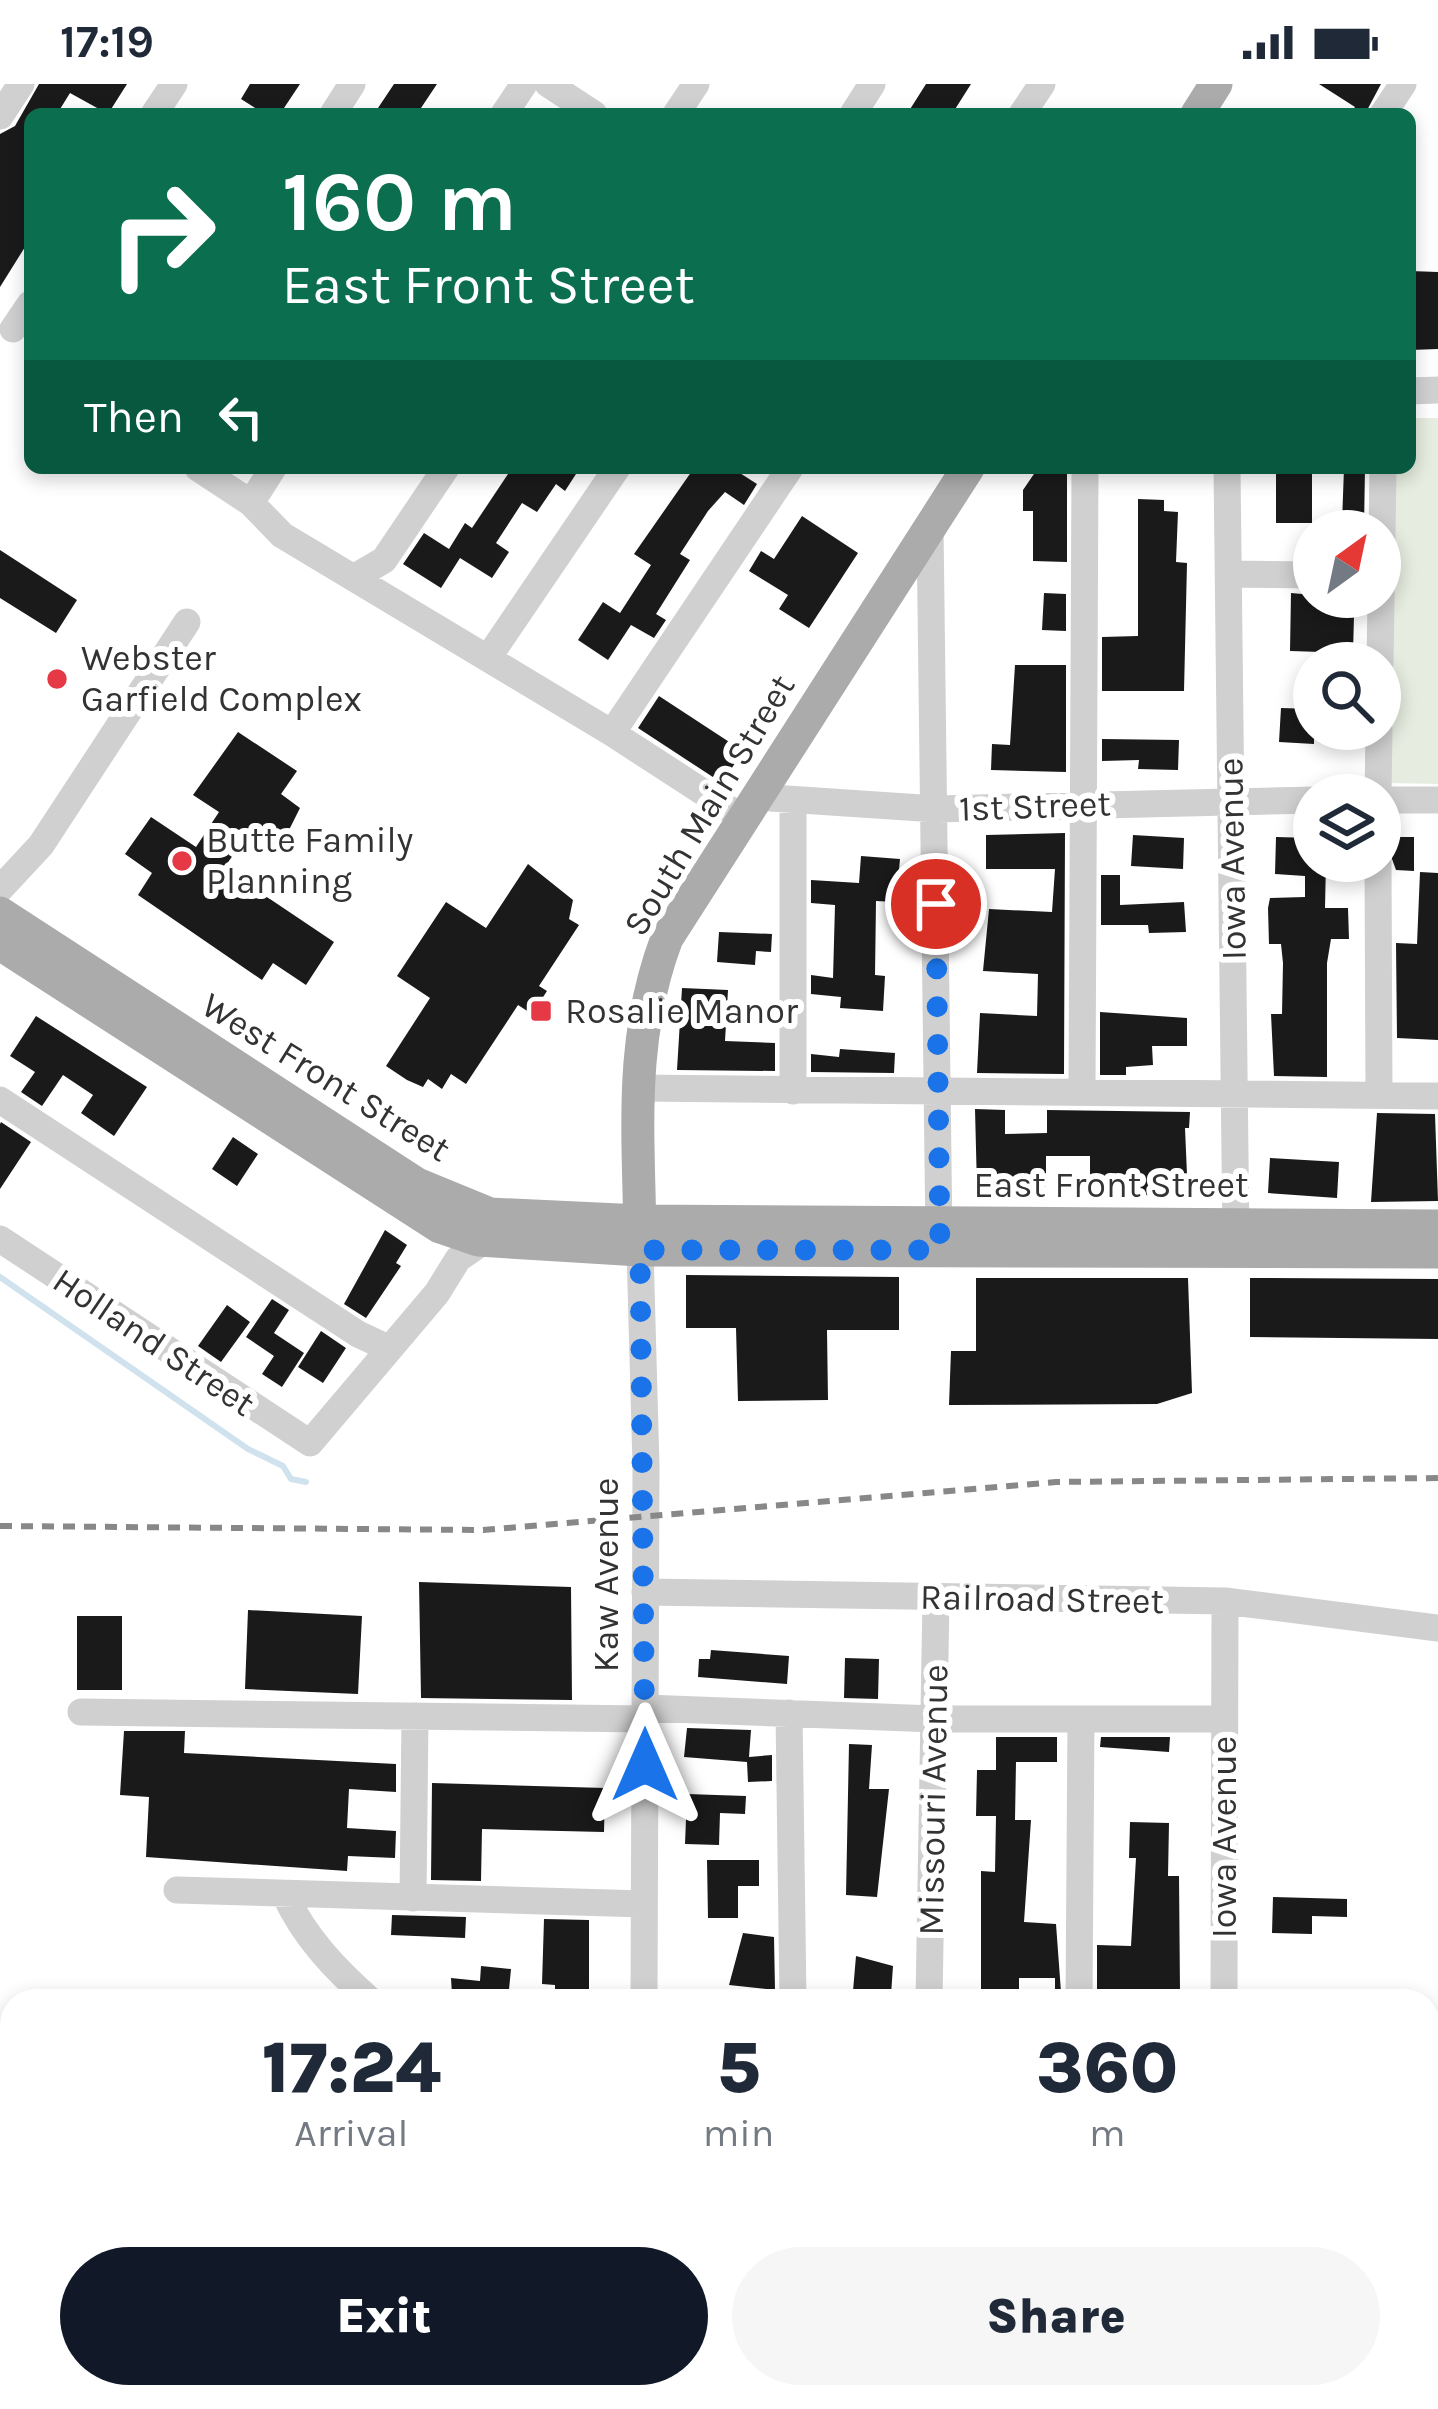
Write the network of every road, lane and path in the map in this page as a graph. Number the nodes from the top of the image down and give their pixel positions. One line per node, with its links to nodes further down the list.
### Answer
1 (21, 84): 4 (street)
2 (548, 84): 3 (street)
3 (585, 108)
4 (0, 116)
5 (24, 313): 6 (street)
6 (14, 329)
7 (207, 474): 16 (street)
8 (269, 474): 16 (street)
9 (442, 474): 21 (street)
10 (612, 474): 23 (street)
11 (786, 474): 24 (street)
12 (964, 474): 18 (main road, South Main Street)
13 (1085, 474): 30 (street)
14 (1227, 474): 19 (street, Iowa Avenue)
15 (1383, 474): 17 (street)
16 (251, 503): 21 (street)
17 (1382, 510)
18 (930, 526): 31 (main road, South Main Street); 32 (street)
19 (1228, 574): 20 (street); 26 (street, Iowa Avenue)
20 (1293, 575)
21 (355, 577): 23 (street)
22 (187, 622): 34 (street)
23 (488, 658): 24 (street)
24 (612, 733): 31 (street)
25 (1401, 799): 28 (street)
26 (1231, 800): 27 (street, 1st Street); 30 (street, 1st Street); 39 (street, Iowa Avenue)
27 (1293, 800)
28 (1438, 800)
29 (793, 801): 31 (street, 1st Street); 32 (street, 1st Street); 40 (street)
30 (1086, 805): 32 (street, 1st Street); 38 (street)
31 (749, 807): 37 (main road, South Main Street)
32 (936, 809): 41 (street)
33 (1378, 882): 42 (street)
34 (0, 890)
35 (0, 913): 46 (main road, West Front Street)
36 (0, 944): 46 (main road, West Front Street)
37 (638, 1088): 40 (street); 47 (main road, South Main Street)
38 (1082, 1090): 39 (street); 41 (street)
39 (1235, 1090): 42 (street); 49 (street, Iowa Avenue)
40 (793, 1091): 41 (street)
41 (938, 1093): 48 (street)
42 (1379, 1095): 43 (street)
43 (1438, 1096)
44 (0, 1100): 52 (street)
45 (1438, 1226): 49 (main road, East Front Street)
46 (487, 1228): 47 (main road, West Front Street); 52 (street)
47 (640, 1235): 48 (main road, East Front Street); 53 (street, Kaw Avenue)
48 (939, 1237): 49 (main road, East Front Street)
49 (1236, 1238): 51 (main road, East Front Street)
50 (0, 1239): 52 (street, Holland Street)
51 (1438, 1252)
52 (388, 1348)
53 (645, 1592): 54 (street, Railroad Street); 59 (street, Kaw Avenue)
54 (936, 1598): 55 (street, Railroad Street); 61 (street, Missouri Avenue)
55 (1225, 1601): 56 (street, Railroad Street); 63 (street, Iowa Avenue)
56 (1438, 1628)
57 (81, 1712): 60 (street)
58 (789, 1713): 59 (street); 61 (street); 70 (street)
59 (645, 1714): 60 (street); 67 (street, Kaw Avenue)
60 (415, 1716): 66 (street)
61 (935, 1719): 62 (street); 71 (street, Missouri Avenue)
62 (1081, 1719): 63 (street); 72 (street)
63 (1225, 1719): 73 (street, Iowa Avenue)
64 (177, 1890): 65 (street)
65 (285, 1895): 66 (street); 68 (street)
66 (413, 1898): 67 (street)
67 (644, 1904): 69 (street, Kaw Avenue)
68 (358, 1989)
69 (644, 1989)
70 (793, 1989)
71 (929, 1989)
72 (1079, 1989)
73 (1224, 1989)

